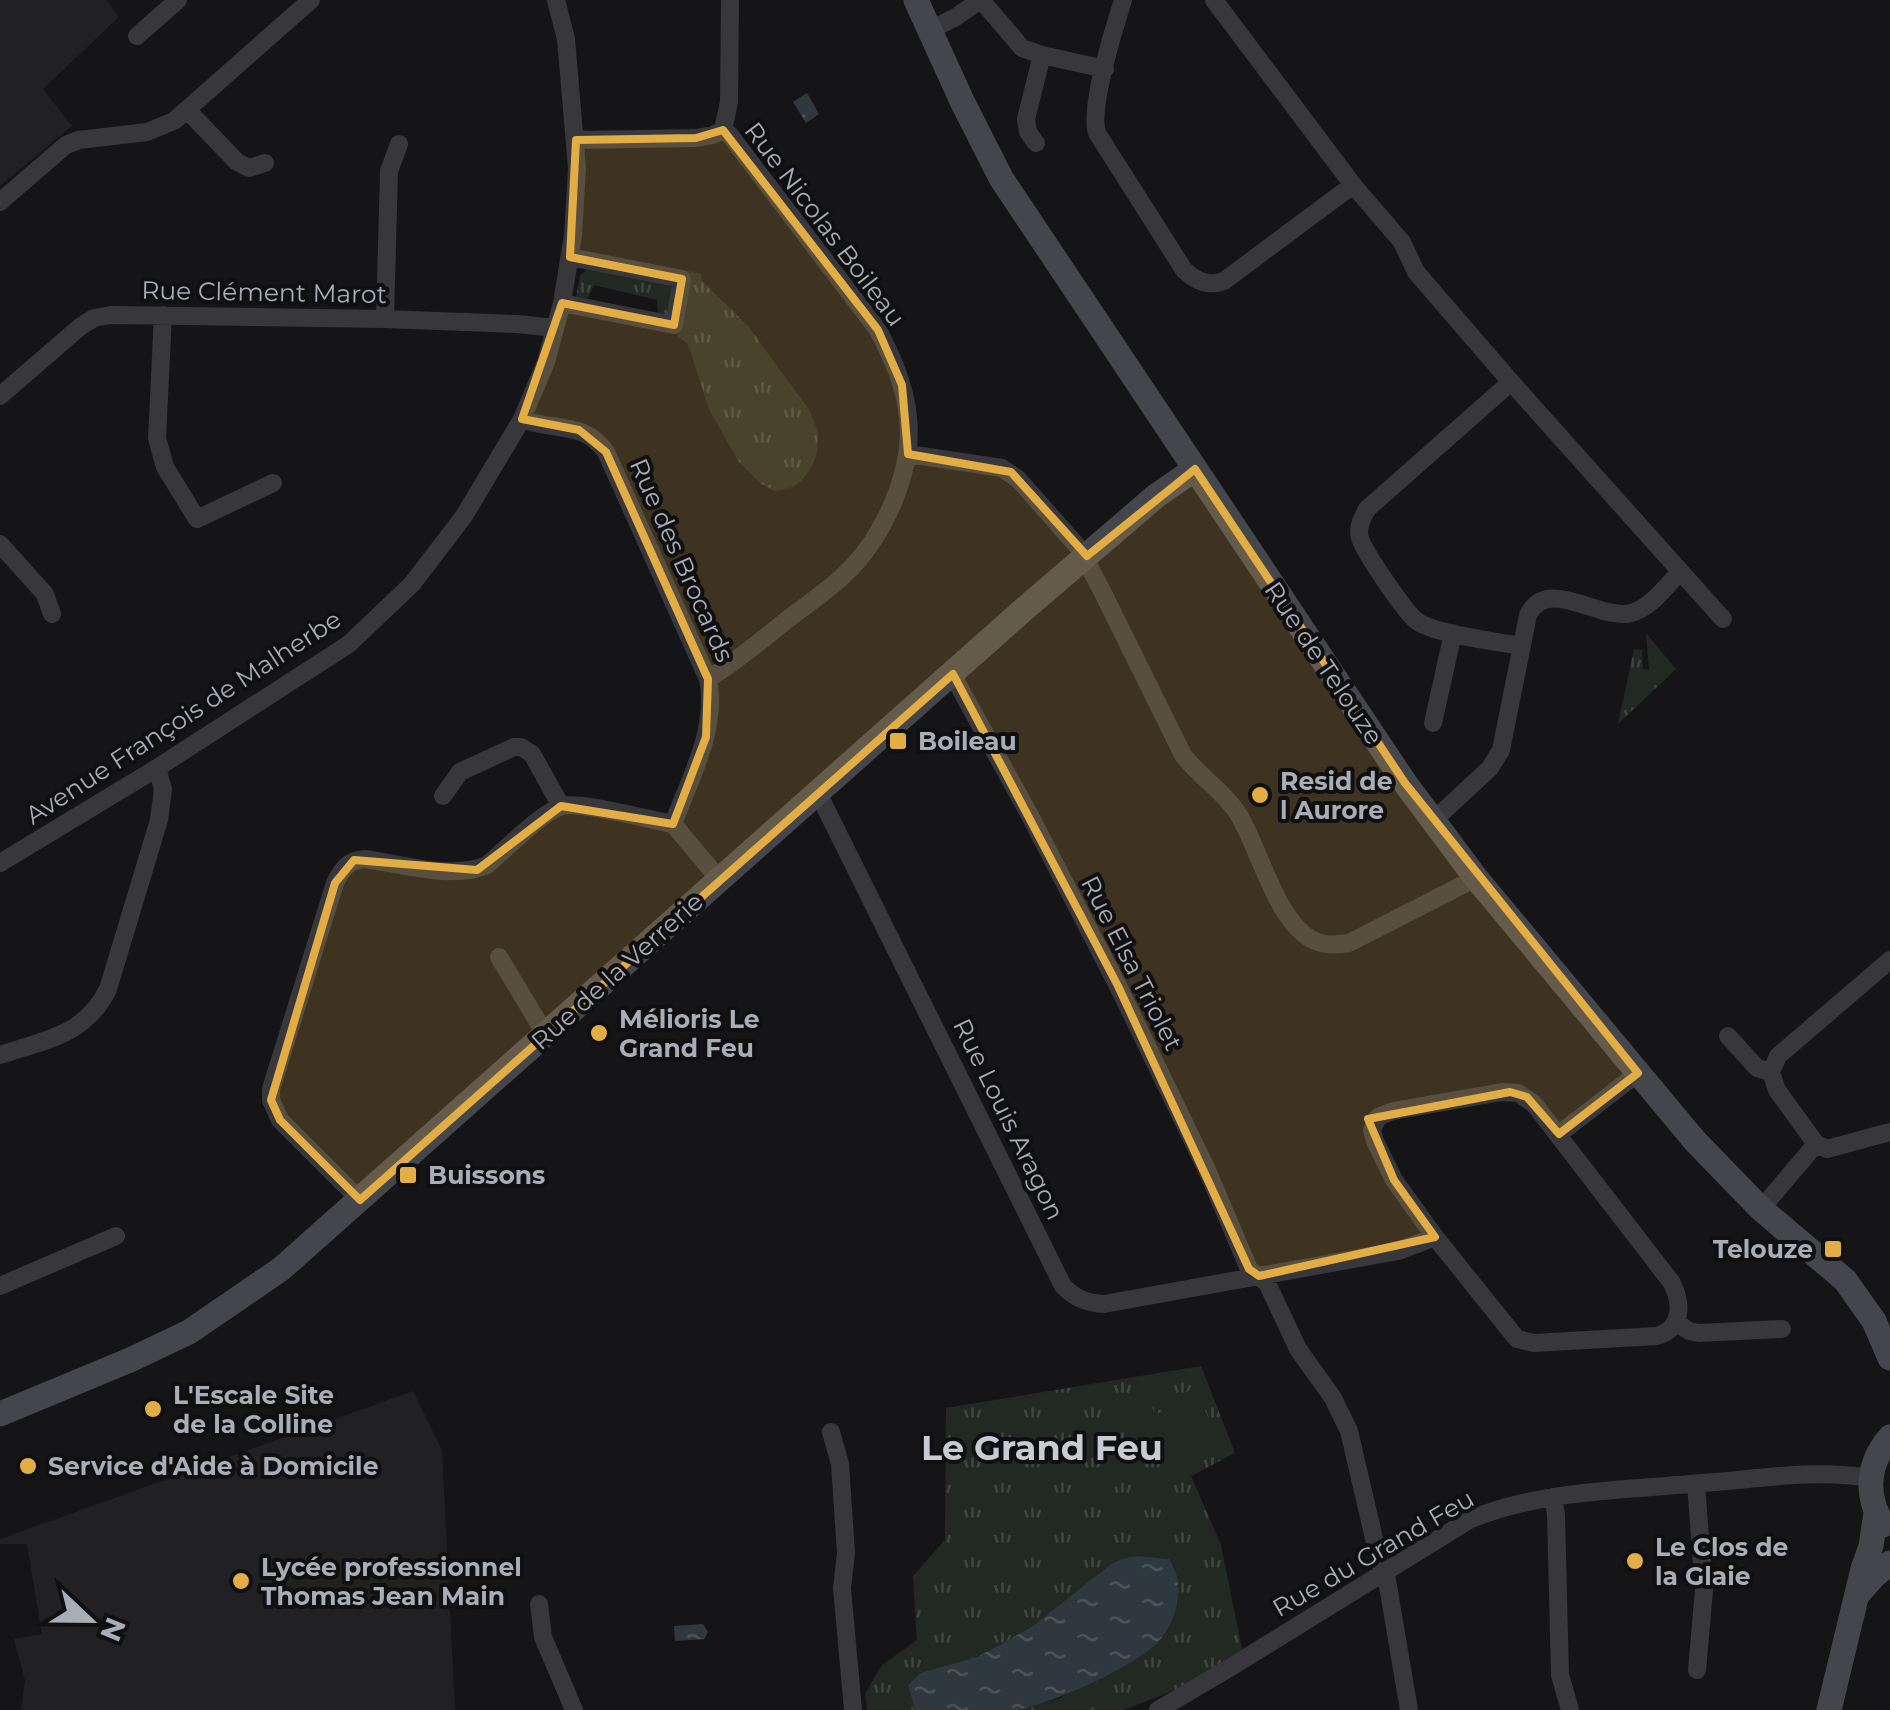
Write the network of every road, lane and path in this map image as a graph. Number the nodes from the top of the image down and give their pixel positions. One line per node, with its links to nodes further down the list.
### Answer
1 (178, 0): 10 (street)
2 (311, 0): 13 (street)
3 (556, 0): 15 (street, Avenue François de Malherbe)
4 (730, 0): 14 (street, Rue Nicolas Boileau)
5 (916, 0): 9 (street, Rue de Telouze)
6 (981, 0): 9 (street); 11 (street)
7 (1123, 0): 12 (street)
8 (1214, 0): 19 (street)
9 (930, 30): 30 (street, Rue de Telouze)
10 (138, 36)
11 (1042, 56): 12 (street); 17 (street)
12 (1104, 69): 19 (street)
13 (188, 112): 18 (street); 20 (street)
14 (723, 130): 15 (street, Rue Nicolas Boileau); 29 (street, Rue Nicolas Boileau)
15 (576, 140): 21 (street, Avenue François de Malherbe)
16 (399, 144): 24 (street)
17 (1036, 144)
18 (265, 163)
19 (1353, 185): 26 (street)
20 (0, 202)
21 (570, 257): 22 (street, Avenue François de Malherbe); 22 (street)
22 (562, 302): 25 (street, Avenue François de Malherbe)
23 (162, 314): 24 (street, Rue Clément Marot); 27 (street, Rue Clément Marot); 31 (street)
24 (385, 318): 25 (street, Rue Clément Marot)
25 (555, 328): 28 (street, Avenue François de Malherbe)
26 (1511, 382): 34 (street); 37 (street)
27 (0, 396)
28 (522, 419): 40 (street, Rue des Brocards); 42 (street, Avenue François de Malherbe)
29 (908, 454): 33 (street); 40 (street, Rue Nicolas Boileau)
30 (1196, 470): 33 (street, Rue de la Verrerie); 46 (street, Rue de Telouze)
31 (274, 483)
32 (0, 544): 35 (street)
33 (1085, 558): 39 (street, Rue de la Verrerie); 49 (street)
34 (1680, 572): 36 (street); 38 (street)
35 (52, 614)
36 (1723, 618)
37 (1453, 633): 38 (street); 41 (street)
38 (1522, 646): 46 (street)
39 (952, 674): 43 (street, Rue de la Verrerie); 65 (street, Rue Elsa Triolet)
40 (708, 680): 47 (street, Rue des Brocards)
41 (1433, 723)
42 (156, 768): 48 (street, Avenue François de Malherbe); 55 (street)
43 (818, 792): 50 (street, Rue de la Verrerie); 65 (street, Rue Louis Aragon)
44 (444, 796): 45 (street)
45 (561, 806): 47 (street); 61 (street)
46 (1434, 821): 49 (street, Rue de Telouze)
47 (673, 824): 50 (street)
48 (0, 863)
49 (1476, 878): 57 (street, Rue de Telouze)
50 (718, 879): 53 (street, Rue de la Verrerie)
51 (499, 957): 53 (street)
52 (1890, 960): 56 (street)
53 (546, 1035): 61 (street, Rue de la Verrerie)
54 (1728, 1036): 56 (street)
55 (0, 1055)
56 (1775, 1064): 60 (street)
57 (1638, 1074): 59 (street); 62 (street, Rue de Telouze)
58 (1890, 1132): 60 (street)
59 (1559, 1134): 64 (street); 67 (street)
60 (1816, 1144): 62 (street)
61 (360, 1200): 71 (street, Rue de la Verrerie)
62 (1761, 1209): 69 (street, Rue de Telouze)
63 (116, 1236): 66 (street)
64 (1435, 1237): 65 (street, Rue Louis Aragon); 67 (street)
65 (1260, 1276): 79 (street, Rue Elsa Triolet)
66 (0, 1286)
67 (1677, 1323): 68 (street)
68 (1782, 1329)
69 (1890, 1358): 70 (street, Rue de Telouze)
70 (1890, 1367)
71 (0, 1414)
72 (831, 1432): 84 (street)
73 (1889, 1436): 74 (street)
74 (1870, 1478): 75 (street, Rue du Grand Feu); 77 (street)
75 (1696, 1484): 76 (street, Rue du Grand Feu); 82 (street)
76 (1553, 1498): 79 (street, Rue du Grand Feu); 87 (street)
77 (1883, 1523): 80 (street)
78 (1890, 1563): 80 (street)
79 (1384, 1572): 85 (street, Rue du Grand Feu); 86 (street, Rue Elsa Triolet)
80 (1858, 1593): 88 (street)
81 (539, 1604): 83 (street)
82 (1697, 1670)
83 (574, 1710)
84 (853, 1710)
85 (1158, 1710)
86 (1409, 1710)
87 (1570, 1710)
88 (1828, 1710)

